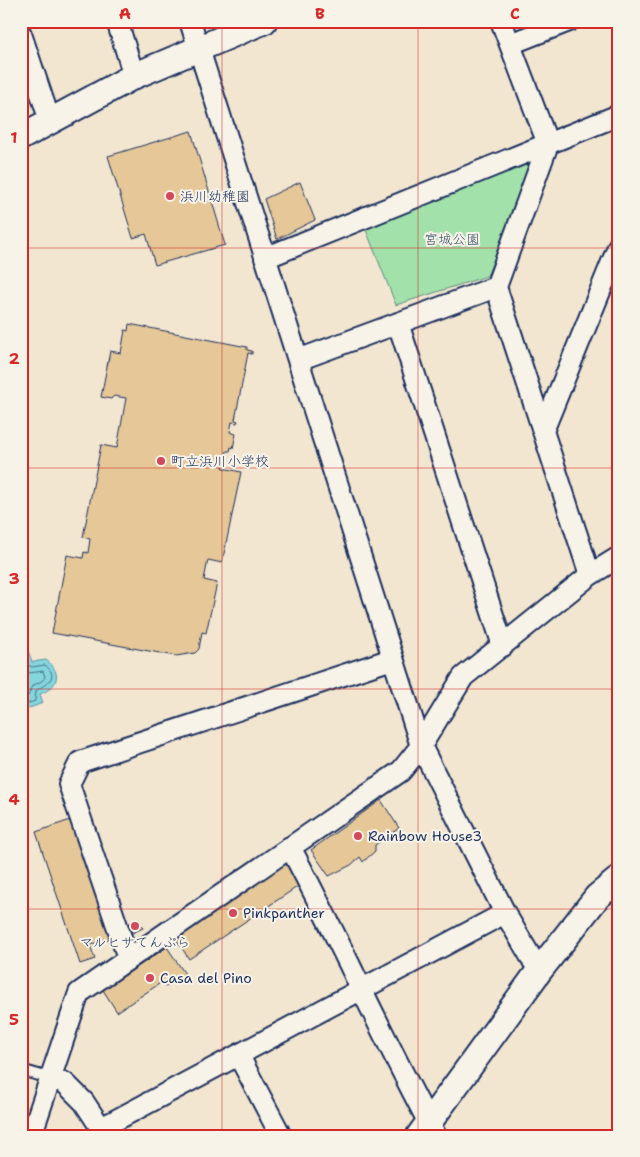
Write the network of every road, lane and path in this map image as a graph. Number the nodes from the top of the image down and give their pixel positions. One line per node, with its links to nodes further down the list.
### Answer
1 (117, 21): 9 (street)
2 (190, 21): 8 (street)
3 (264, 21): 8 (street)
4 (501, 21): 7 (street)
5 (569, 21): 7 (street)
6 (21, 34): 11 (street)
7 (510, 44): 13 (street)
8 (198, 50): 9 (street); 15 (street)
9 (134, 76): 11 (street)
10 (619, 115): 13 (street)
11 (50, 121): 12 (street)
12 (21, 136)
13 (548, 144): 15 (street); 16 (street)
14 (619, 245): 19 (street)
15 (265, 258): 18 (street)
16 (496, 287): 17 (street); 19 (street)
17 (398, 323): 18 (street); 22 (street)
18 (298, 360): 23 (street)
19 (543, 430): 21 (street)
20 (619, 557): 21 (street)
21 (590, 575): 22 (street)
22 (503, 646): 24 (street)
23 (392, 659): 24 (street); 28 (street)
24 (421, 746): 25 (street); 27 (street)
25 (290, 847): 28 (street); 30 (street)
26 (619, 879): 29 (street)
27 (505, 912): 29 (street); 30 (street)
28 (128, 958): 33 (street)
29 (539, 971): 34 (street)
30 (362, 990): 31 (street); 34 (street)
31 (239, 1056): 35 (street); 37 (street)
32 (21, 1070): 33 (lane)
33 (49, 1078): 35 (street); 36 (street)
34 (428, 1131)
35 (103, 1132)
36 (31, 1136)
37 (282, 1136)

